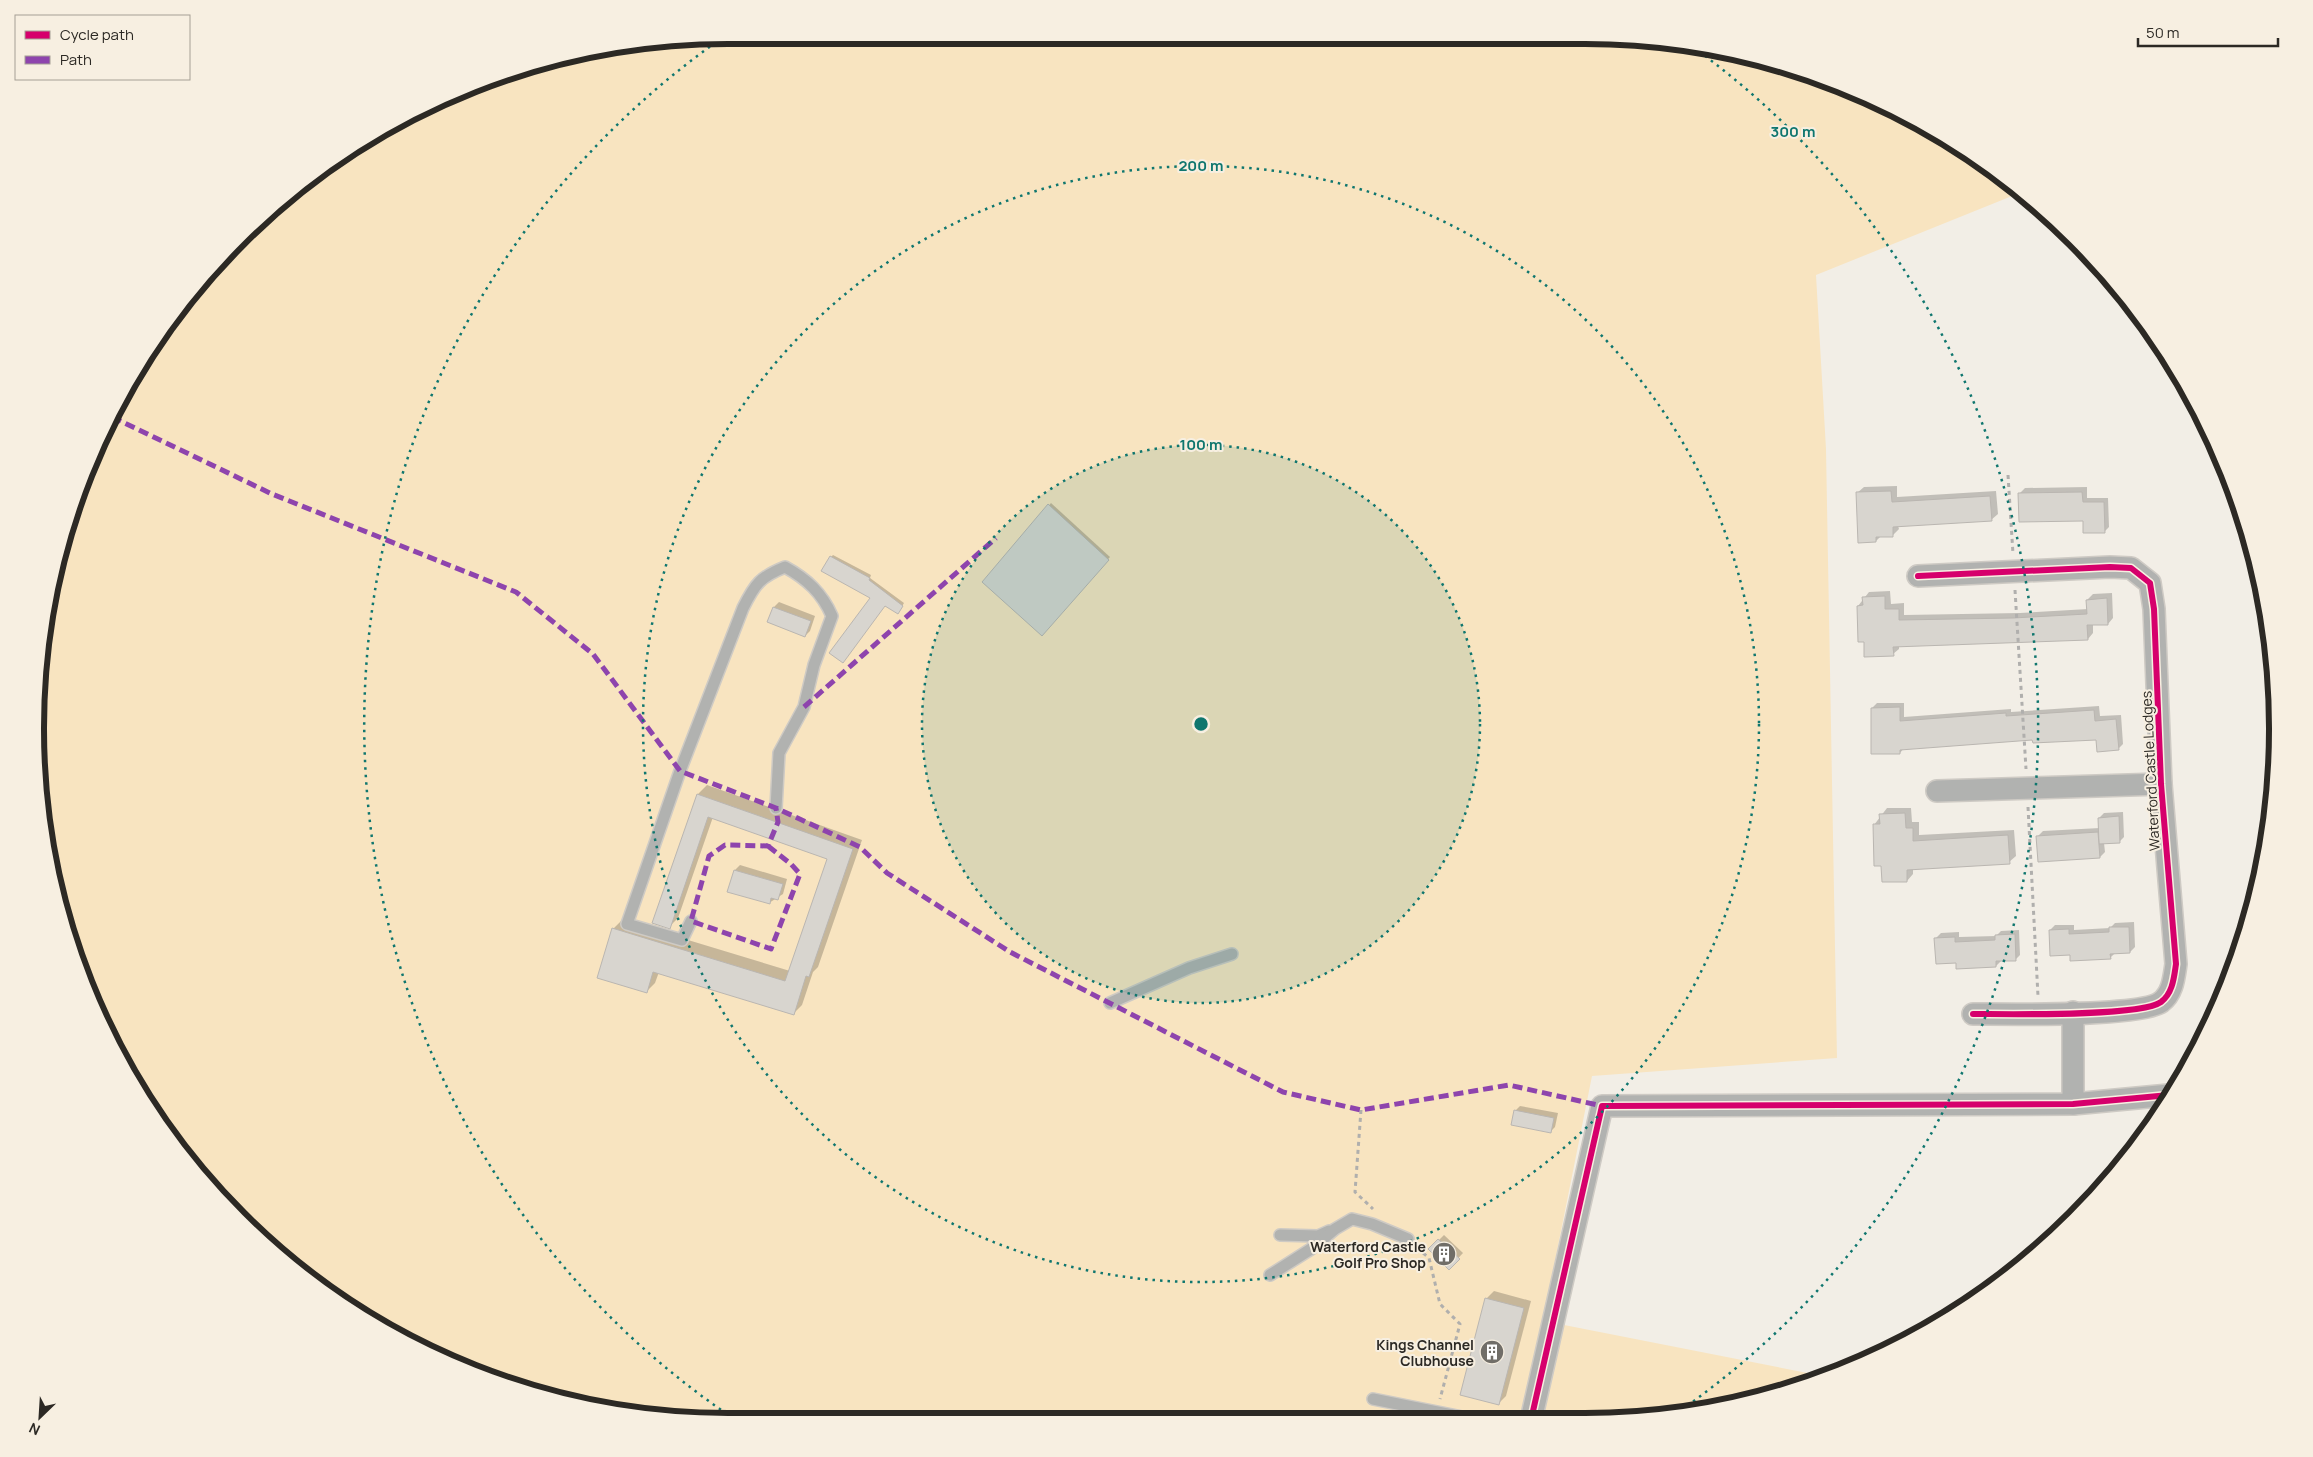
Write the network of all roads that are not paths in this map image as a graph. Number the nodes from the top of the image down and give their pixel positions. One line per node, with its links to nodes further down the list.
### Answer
1 (1918, 576): 2 (street, Waterford Castle Lodges)
2 (2161, 784): 3 (street, Waterford Castle Lodges); 8 (street, Waterford Castle Lodges)
3 (1937, 791)
4 (776, 808): 5 (lane)
5 (691, 921)
6 (1232, 954): 7 (lane)
7 (1110, 1004)
8 (2073, 1012): 9 (street, Waterford Castle Lodges); 11 (street)
9 (1973, 1014)
10 (2162, 1096): 11 (street)
11 (2073, 1104): 18 (street)
12 (1335, 1229): 13 (lane); 14 (lane); 15 (lane)
13 (1280, 1235)
14 (1408, 1239)
15 (1270, 1275)
16 (1373, 1398): 17 (lane)
17 (1442, 1413)
18 (1533, 1413)

